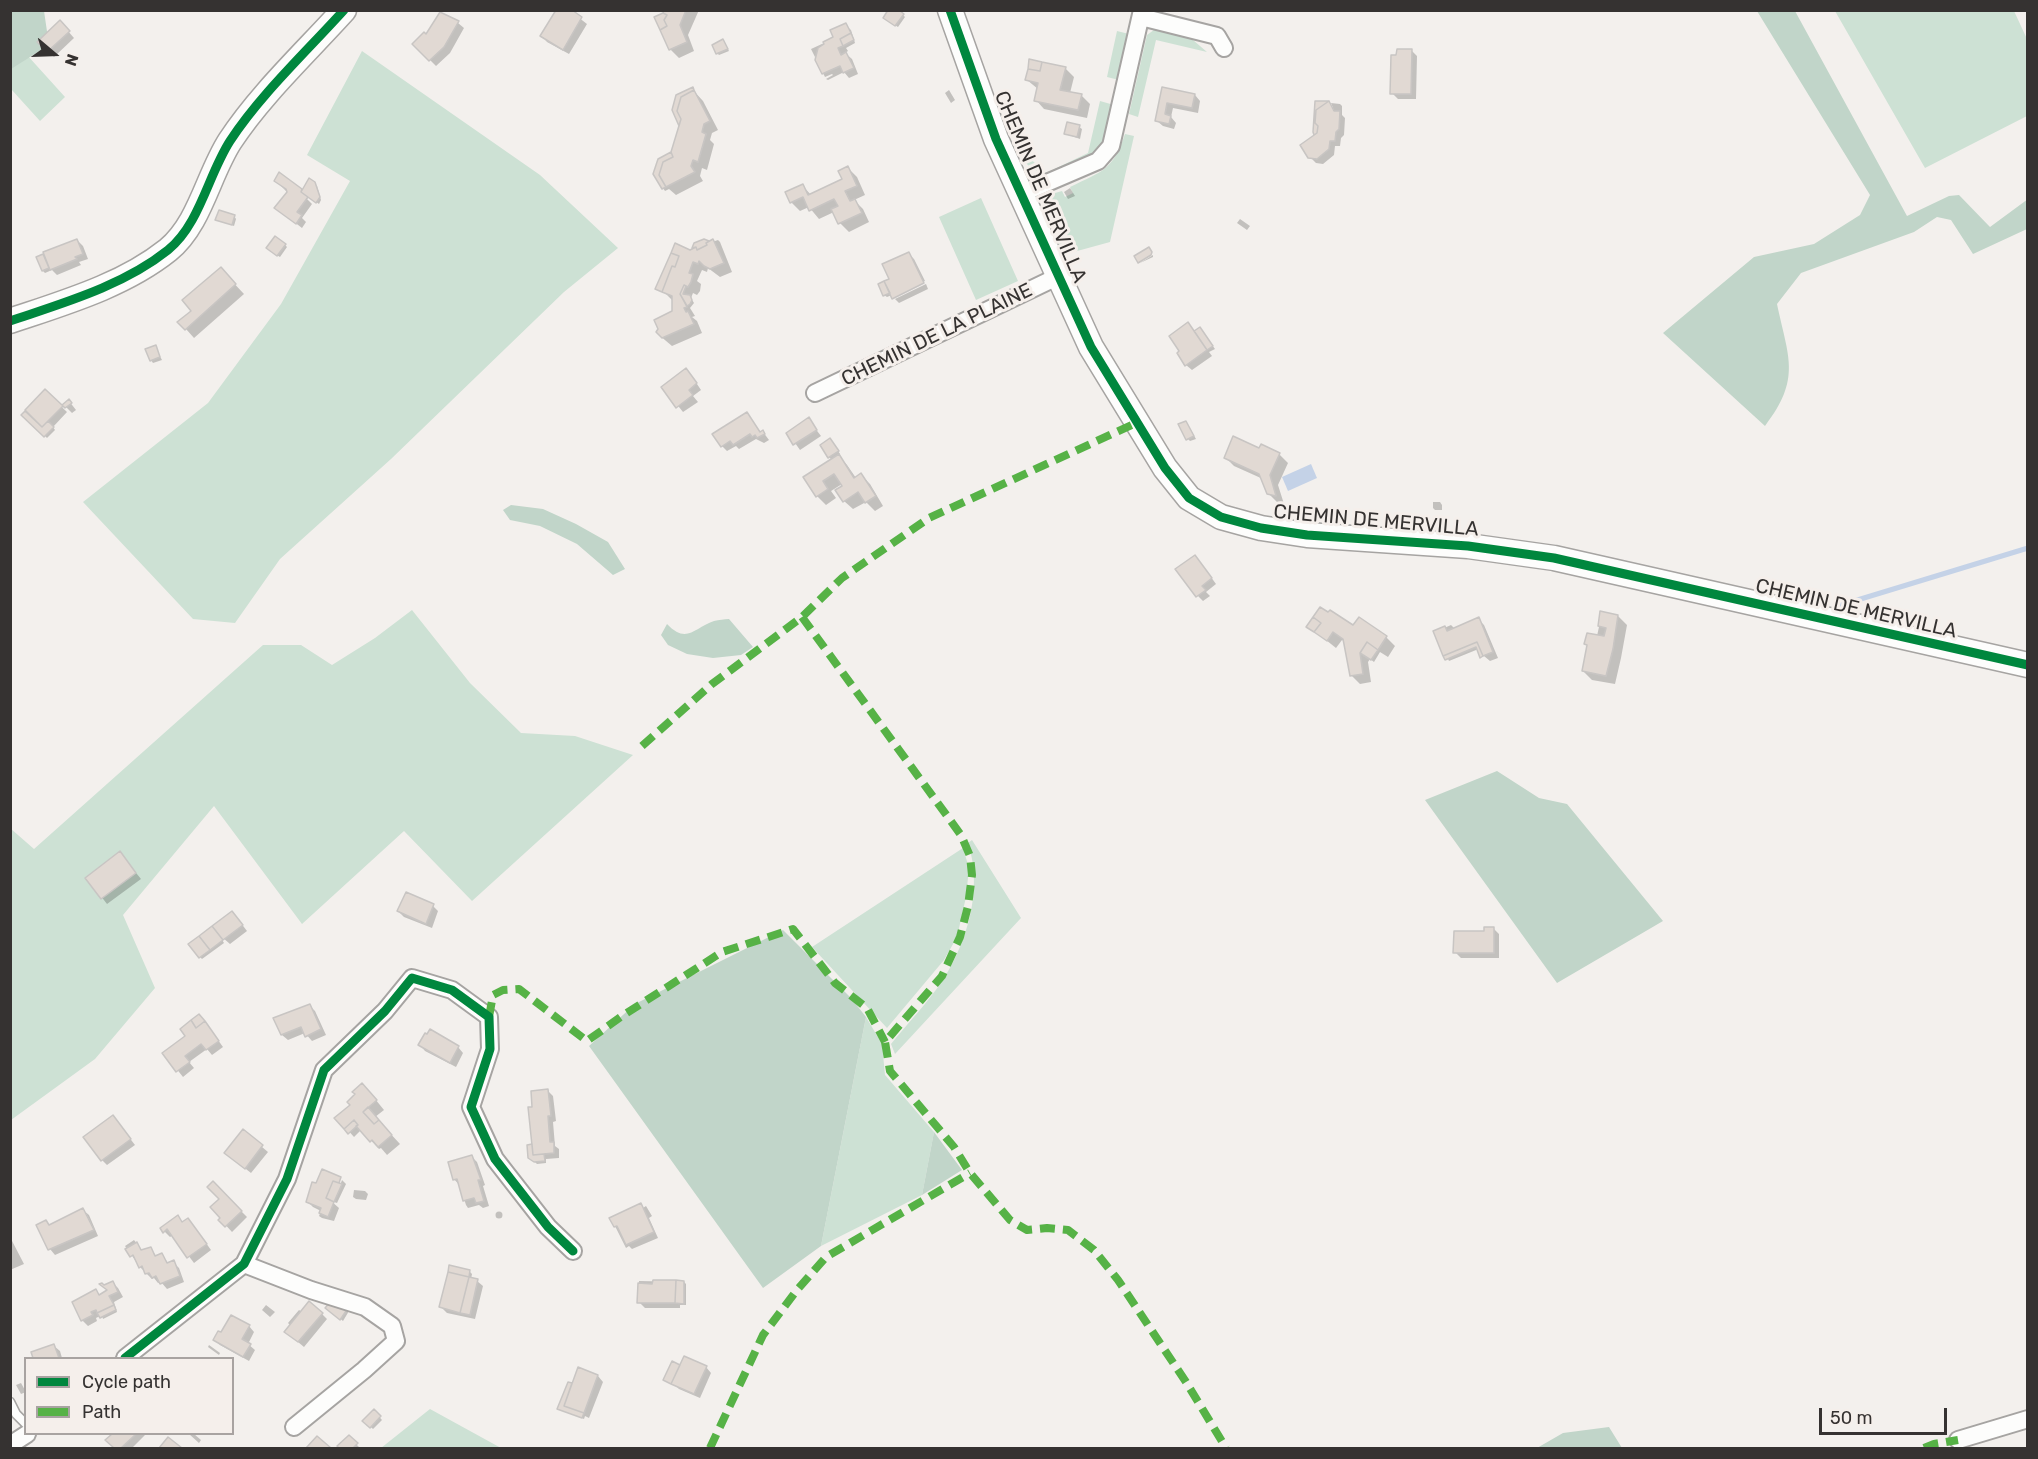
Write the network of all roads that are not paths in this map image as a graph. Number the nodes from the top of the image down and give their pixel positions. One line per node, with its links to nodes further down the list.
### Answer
1 (344, 10): 7 (street)
2 (951, 10): 5 (street, CHEMIN DE MERVILLA)
3 (1141, 14): 4 (street); 5 (street)
4 (1224, 48)
5 (1021, 194): 6 (street, CHEMIN DE MERVILLA)
6 (1059, 276): 8 (street, CHEMIN DE LA PLAINE); 9 (street, CHEMIN DE MERVILLA)
7 (10, 321)
8 (815, 393)
9 (2028, 665)
10 (573, 1251): 11 (street)
11 (244, 1264): 12 (street); 15 (street)
12 (128, 1357)
13 (10, 1402): 16 (lane)
14 (2028, 1419): 17 (street)
15 (294, 1427)
16 (22, 1438)
17 (1958, 1440)

